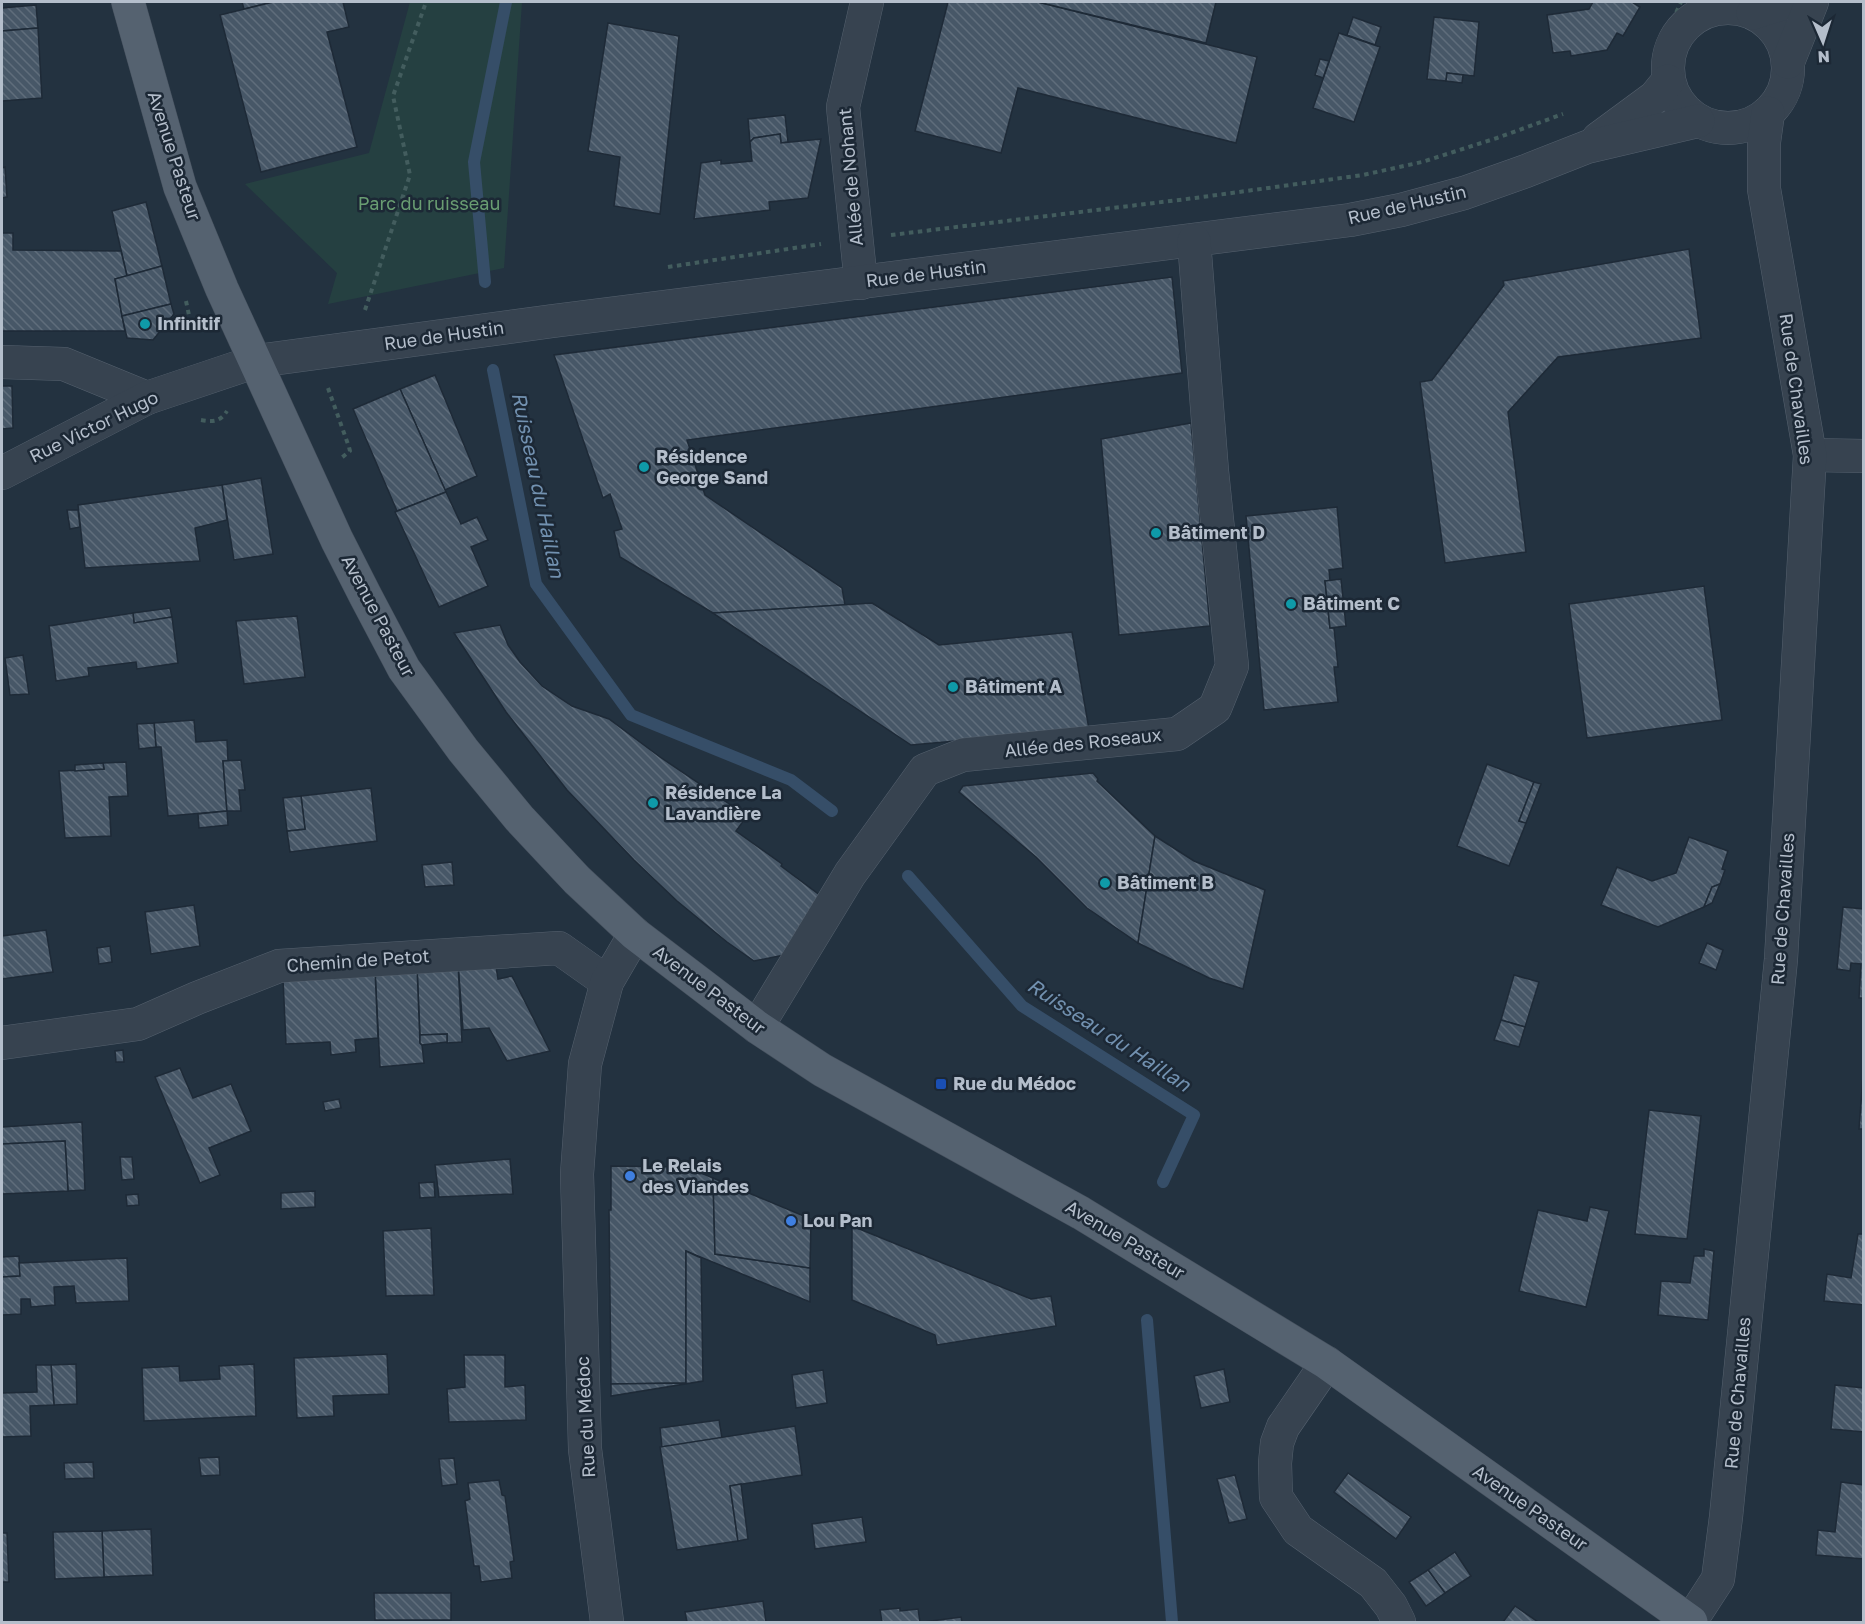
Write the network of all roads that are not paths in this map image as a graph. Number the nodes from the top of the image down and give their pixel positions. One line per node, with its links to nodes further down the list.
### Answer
1 (128, 2): 16 (main road, Avenue Pasteur)
2 (867, 2): 15 (street, Allée de Nohant)
3 (1788, 2): 6 (street)
4 (1812, 2): 7 (street)
5 (1690, 8): 6 (street); 8 (street)
6 (1748, 9): 7 (street)
7 (1788, 62): 9 (street)
8 (1668, 81): 10 (street); 12 (street, Rue de Hustin)
9 (1768, 113): 11 (street); 13 (street, Rue de Chavailles)
10 (1698, 121): 11 (street); 12 (street, Rue de Hustin)
11 (1734, 128): 13 (street, Rue de Chavailles)
12 (1587, 147): 14 (street, Rue de Hustin)
13 (1764, 189): 19 (street, Rue de Chavailles)
14 (1194, 241): 15 (street, Rue de Hustin); 24 (street, Allée des Roseaux)
15 (861, 283): 16 (street, Rue de Hustin)
16 (256, 361): 18 (street, Rue Victor Hugo); 22 (main road, Avenue Pasteur)
17 (2, 362): 18 (street)
18 (147, 398): 21 (street, Rue Victor Hugo)
19 (1810, 455): 20 (street); 27 (street, Rue de Chavailles)
20 (1863, 456)
21 (2, 473)
22 (635, 934): 23 (street, Rue du Médoc); 24 (main road, Avenue Pasteur)
23 (607, 982): 25 (street, Chemin de Petot); 28 (street, Rue du Médoc)
24 (757, 1027): 26 (main road, Avenue Pasteur)
25 (2, 1043)
26 (1327, 1363): 27 (main road, Avenue Pasteur); 29 (street)
27 (1690, 1622)
28 (608, 1623)
29 (1399, 1623)

